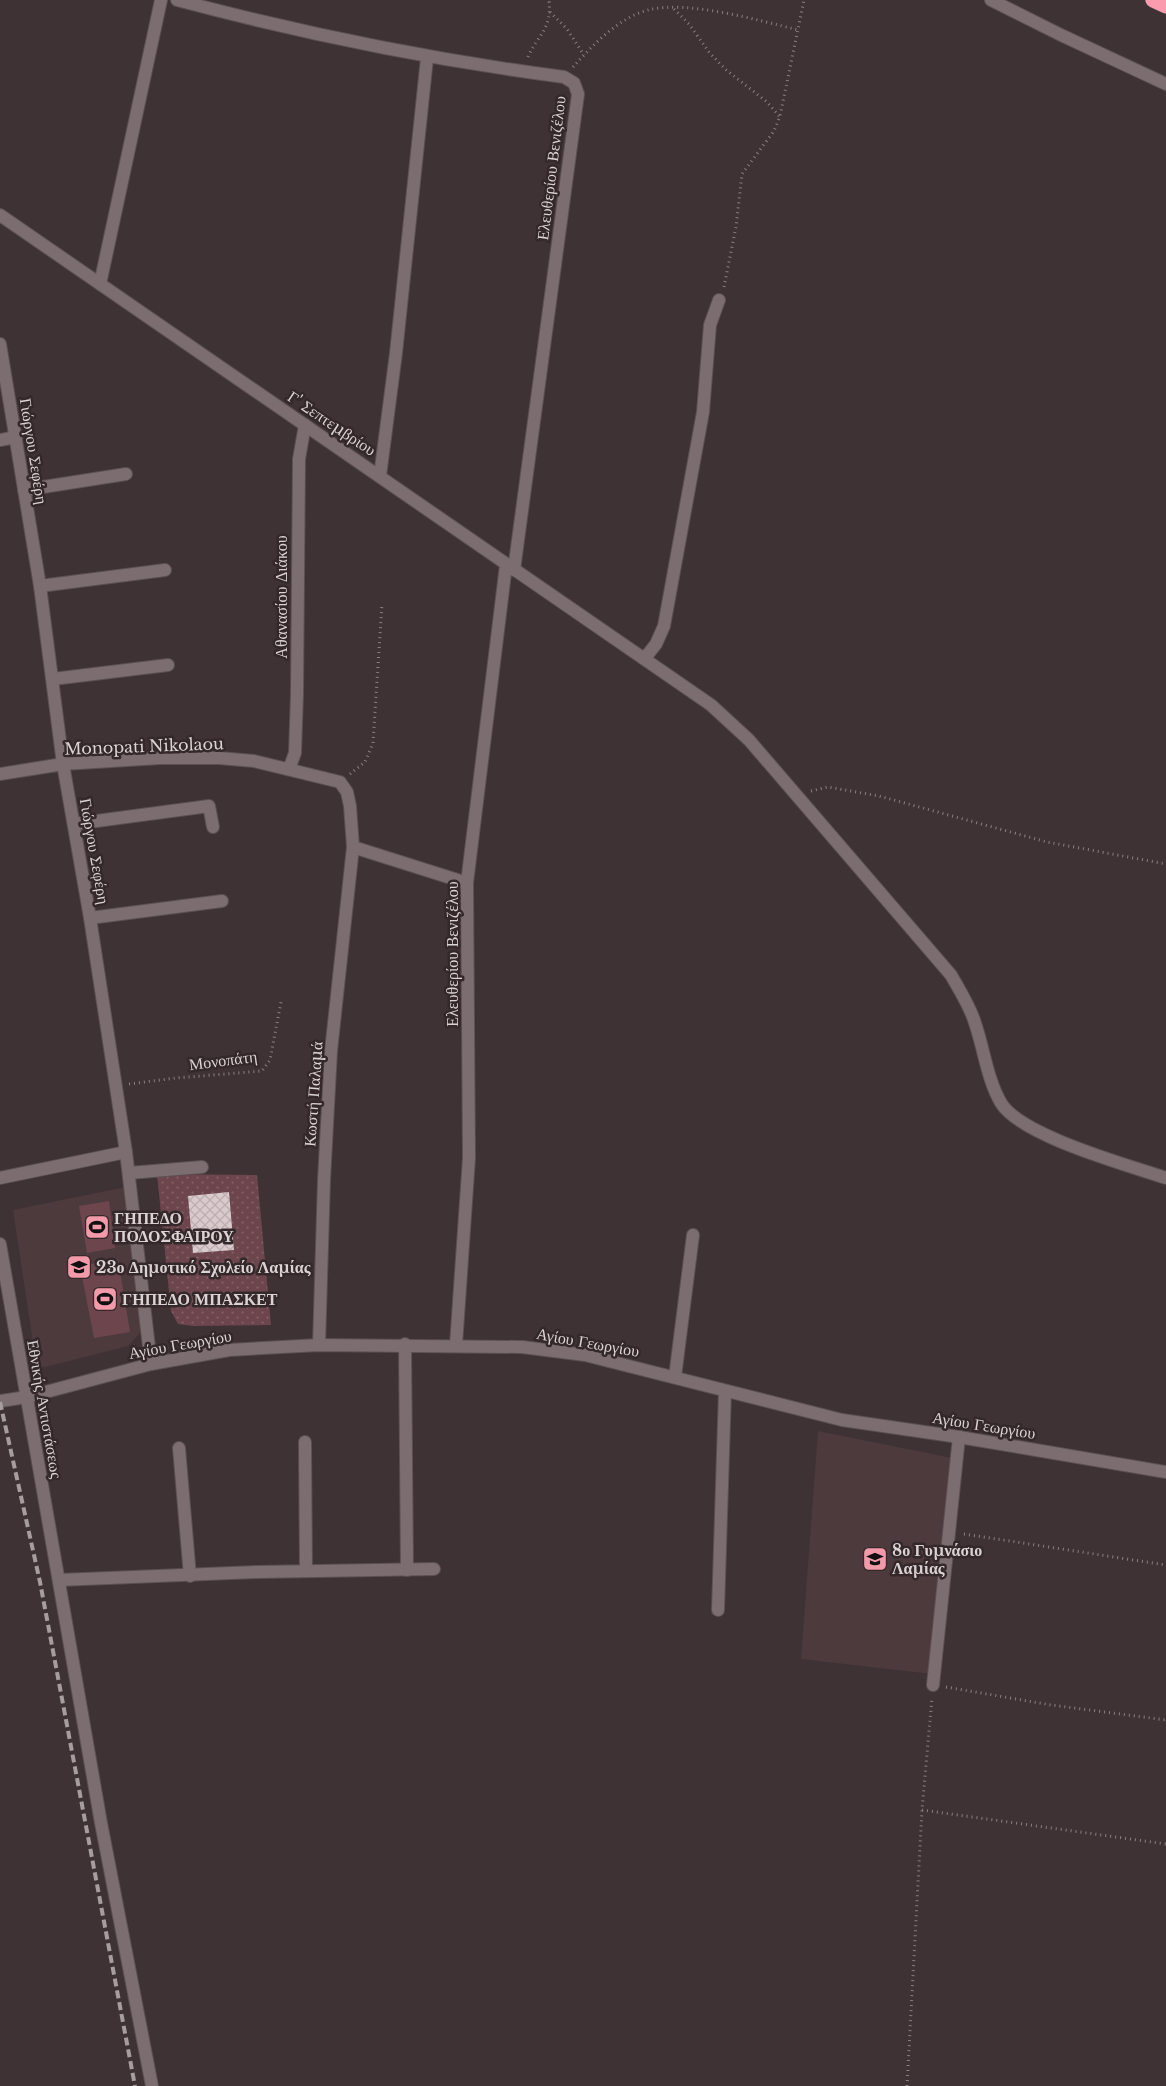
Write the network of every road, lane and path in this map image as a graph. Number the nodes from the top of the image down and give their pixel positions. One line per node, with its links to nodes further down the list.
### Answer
1 (161, 0): 18 (street)
2 (177, 0): 12 (street, Ελευθερίου Βενιζέλου)
3 (549, 0): 9 (path)
4 (804, 0): 10 (path)
5 (991, 0): 15 (street)
6 (1153, 0): 7 (highway)
7 (1166, 6)
8 (673, 9): 10 (path); 11 (path); 16 (path)
9 (550, 12): 11 (path); 13 (path)
10 (798, 30): 16 (path)
11 (584, 55): 14 (path)
12 (427, 58): 13 (street, Ελευθερίου Βενιζέλου); 25 (street)
13 (522, 72): 14 (street, Ελευθερίου Βενιζέλου)
14 (564, 77): 27 (street, Ελευθερίου Βενιζέλου)
15 (1166, 84)
16 (780, 116): 19 (path)
17 (0, 215): 18 (street, Γ' Σεπτεμβρίου)
18 (100, 284): 21 (street, Γ' Σεπτεμβρίου)
19 (719, 300): 31 (street)
20 (0, 344): 22 (street, Γιώργου Σεφέρη)
21 (305, 424): 25 (street, Γ' Σεπτεμβρίου); 35 (street, Αθανασίου Διάκου)
22 (16, 437): 23 (street); 26 (street, Γιώργου Σεφέρη)
23 (0, 440)
24 (126, 474): 26 (street)
25 (380, 476): 27 (street, Γ' Σεπτεμβρίου)
26 (24, 490): 29 (street, Γιώργου Σεφέρη)
27 (510, 568): 31 (street, Γ' Σεπτεμβρίου); 43 (street, Ελευθερίου Βενιζέλου)
28 (164, 570): 29 (street)
29 (40, 586): 33 (street, Γιώργου Σεφέρη)
30 (382, 604): 37 (path)
31 (645, 658): 38 (street, Γ' Σεπτεμβρίου)
32 (168, 664): 33 (street)
33 (53, 679): 34 (street, Γιώργου Σεφέρη)
34 (64, 764): 35 (street, Monopati Nikolaou); 36 (street, Monopati Nikolaou); 39 (street, Γιώργου Σεφέρη)
35 (289, 768): 37 (street, Monopati Nikolaou)
36 (0, 774)
37 (340, 782): 41 (street)
38 (796, 794): 42 (path); 52 (street, Γ' Σεπτεμβρίου)
39 (74, 824): 40 (street); 45 (street, Γιώργου Σεφέρη)
40 (213, 827)
41 (353, 847): 43 (street); 56 (street, Κωστή Παλαμά)
42 (1166, 864)
43 (467, 883): 57 (street, Ελευθερίου Βενιζέλου)
44 (222, 901): 45 (street)
45 (90, 918): 47 (street, Γιώργου Σεφέρη)
46 (281, 1002): 47 (path, Μονοπάτη)
47 (116, 1086): 48 (street, Γιώργου Σεφέρη)
48 (126, 1152): 50 (street, Γιώργου Σεφέρη); 51 (street)
49 (202, 1167): 50 (street)
50 (129, 1173): 58 (street, Γιώργου Σεφέρη)
51 (0, 1178)
52 (1166, 1178)
53 (693, 1235): 59 (street)
54 (0, 1244): 61 (street, Εθνικής Αντιστάσεως)
55 (405, 1344): 56 (street, Αγίου Γεωργίου); 57 (street, Αγίου Γεωργίου); 70 (street)
56 (319, 1345): 58 (street, Αγίου Γεωργίου)
57 (456, 1345): 59 (street, Αγίου Γεωργίου)
58 (151, 1364): 61 (street, Αγίου Γεωργίου)
59 (675, 1377): 60 (street, Αγίου Γεωργίου)
60 (725, 1391): 63 (street, Αγίου Γεωργίου); 74 (street)
61 (27, 1397): 62 (street, Αγίου Γεωργίου); 73 (street, Εθνικής Αντιστάσεως)
62 (0, 1401)
63 (959, 1437): 66 (street, Αγίου Γεωργίου); 67 (street)
64 (305, 1442): 71 (street)
65 (180, 1448): 72 (street)
66 (1166, 1472)
67 (949, 1532): 68 (path); 75 (street)
68 (1166, 1564)
69 (434, 1569): 70 (street)
70 (407, 1570): 71 (street)
71 (306, 1571): 72 (street)
72 (190, 1576): 73 (street)
73 (59, 1580): 79 (street, Εθνικής Αντιστάσεως)
74 (718, 1610)
75 (933, 1684): 76 (path); 77 (path)
76 (1166, 1720)
77 (922, 1810): 78 (path); 80 (path)
78 (1166, 1844)
79 (152, 2086)
80 (907, 2086)

